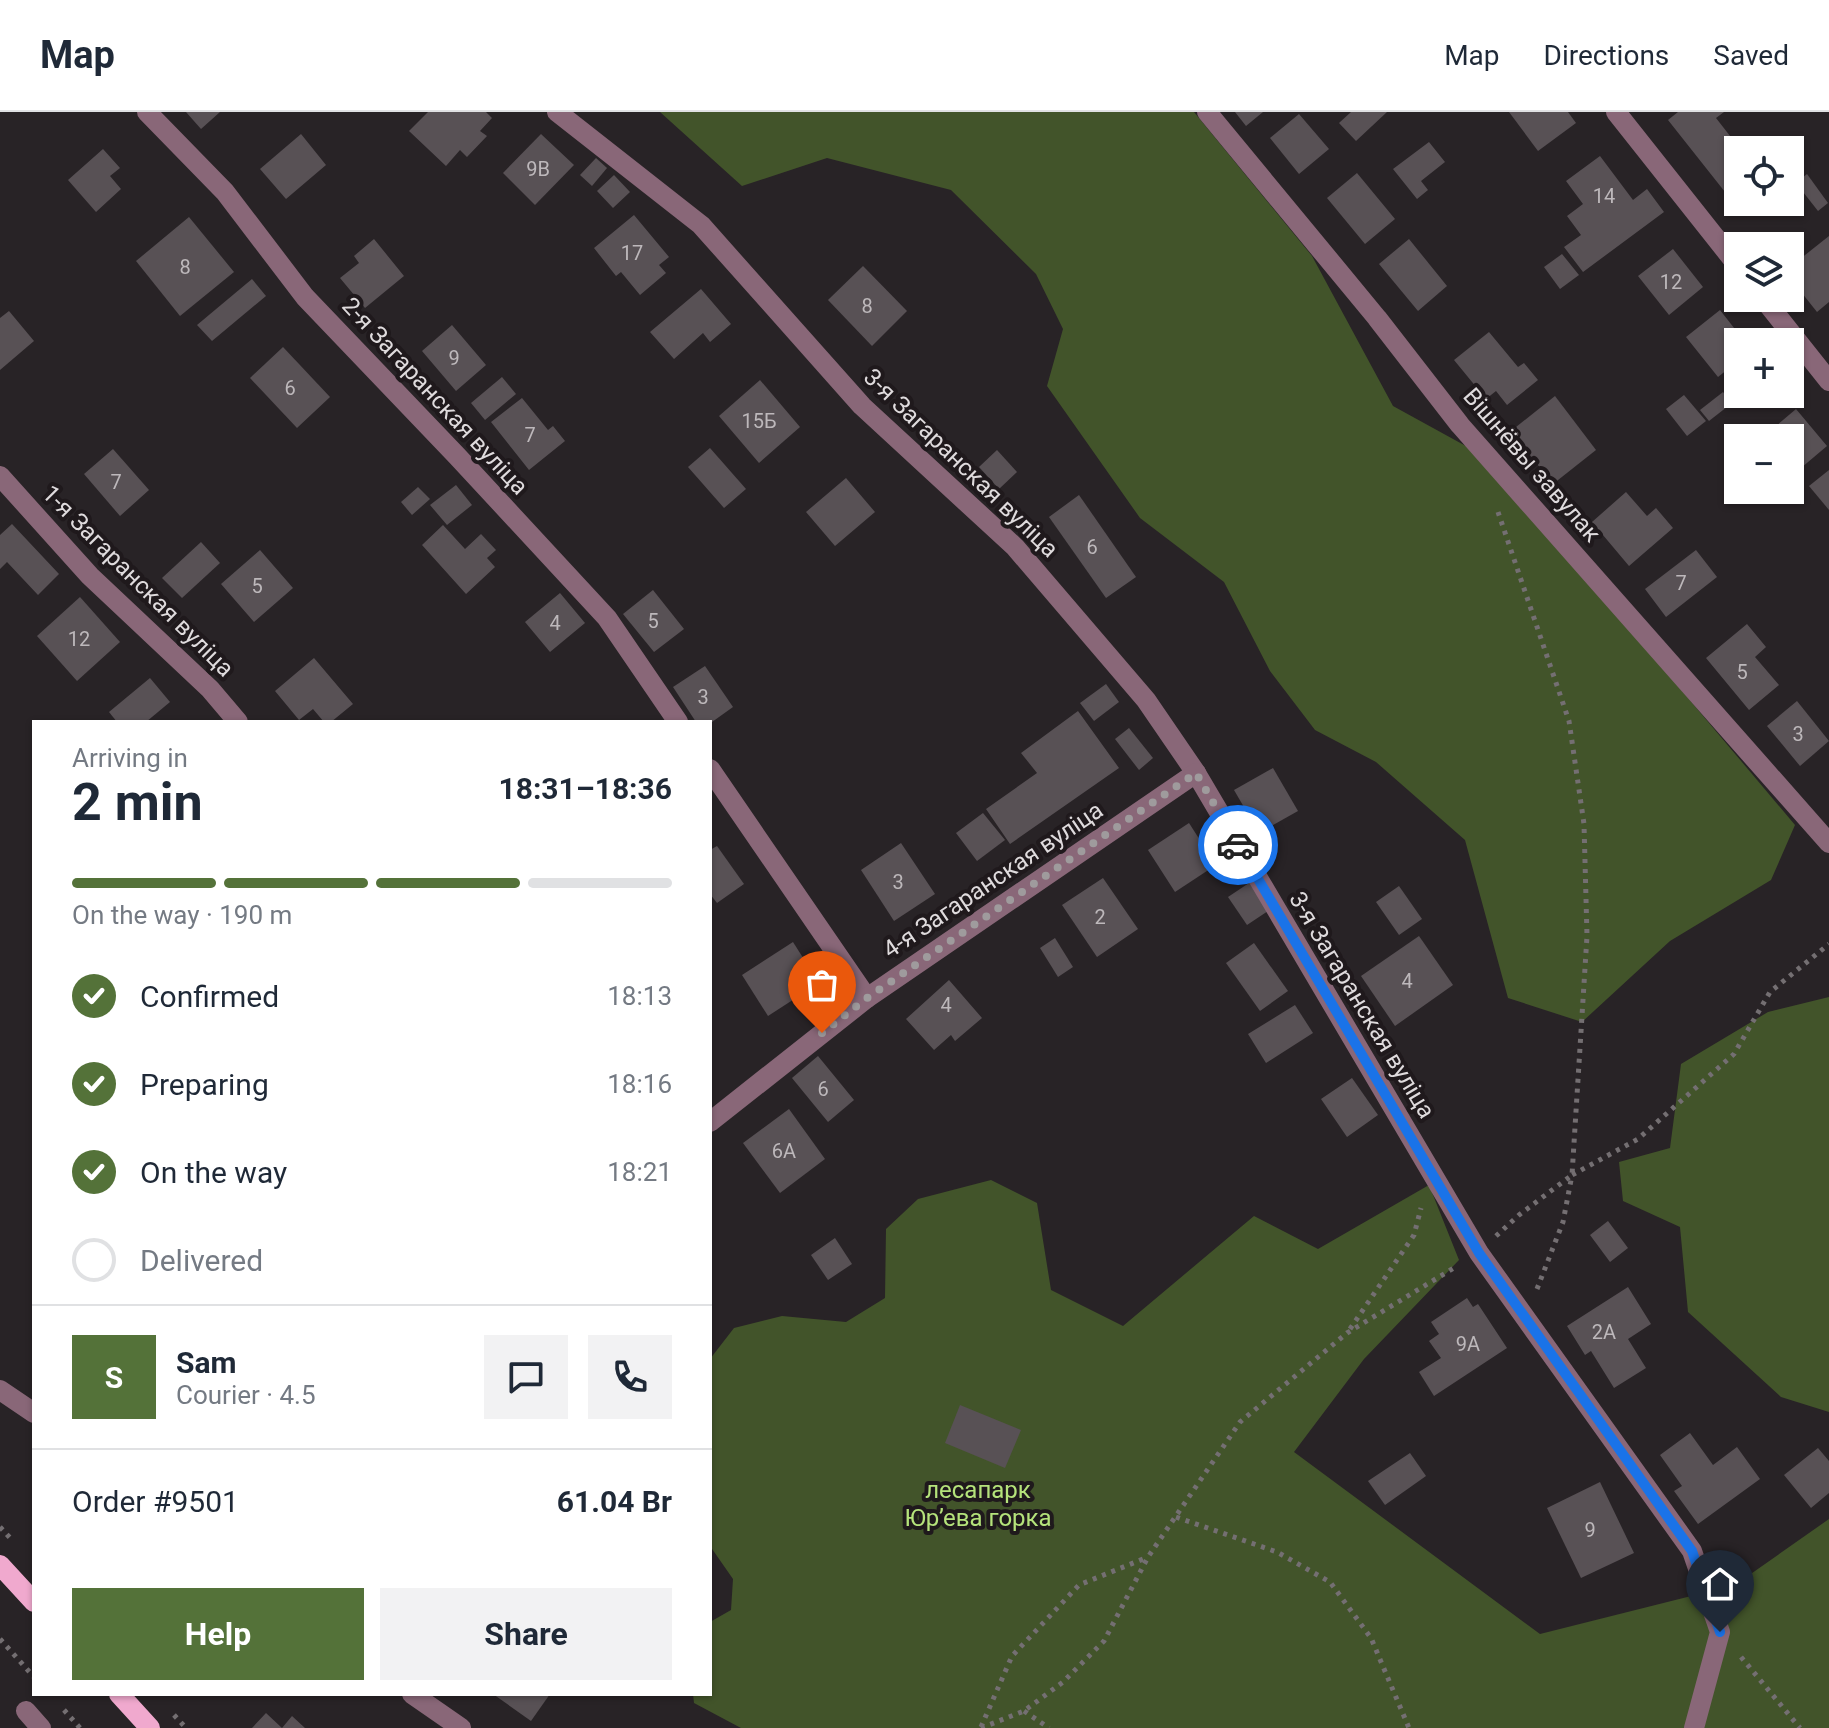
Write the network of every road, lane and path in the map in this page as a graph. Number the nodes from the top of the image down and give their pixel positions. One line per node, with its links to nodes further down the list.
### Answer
1 (147, 112): 11 (street, 2-я Загаранская вуліца)
2 (557, 112): 13 (street, 3-я Загаранская вуліца)
3 (1207, 112): 14 (street, Вішнёвы завулак)
4 (1616, 112): 5 (street)
5 (1724, 248)
6 (1774, 312): 7 (street)
7 (1829, 381)
8 (0, 476): 10 (street, 1-я Загаранская вуліца)
9 (1495, 504): 19 (path)
10 (236, 720)
11 (677, 720)
12 (712, 772): 16 (street)
13 (1196, 773): 16 (street, 4-я Загаранская вуліца); 18 (street, 3-я Загаранская вуліца)
14 (1829, 843)
15 (1829, 944): 19 (path)
16 (867, 998): 17 (street, 4-я Загаранская вуліца)
17 (712, 1120)
18 (1430, 1171): 20 (street, 3-я Загаранская вуліца); 22 (path)
19 (1572, 1175): 20 (path); 21 (path)
20 (1479, 1253): 21 (street, 3-я Загаранская вуліца); 22 (path)
21 (1526, 1319): 29 (street, 3-я Загаранская вуліца)
22 (1347, 1333): 25 (path)
23 (0, 1390): 24 (street)
24 (32, 1412)
25 (1176, 1517): 26 (path); 40 (path)
26 (1148, 1557): 35 (path); 35 (path)
27 (0, 1565): 28 (main road)
28 (32, 1600)
29 (1720, 1632): 41 (street); 42 (path)
30 (0, 1639): 31 (path)
31 (32, 1675)
32 (121, 1696): 37 (main road)
33 (415, 1696): 38 (street)
34 (26, 1711): 36 (street)
35 (1024, 1711): 39 (path)
36 (41, 1728)
37 (150, 1728)
38 (461, 1728)
39 (1049, 1728)
40 (1409, 1728)
41 (1694, 1728)
42 (1800, 1728)

